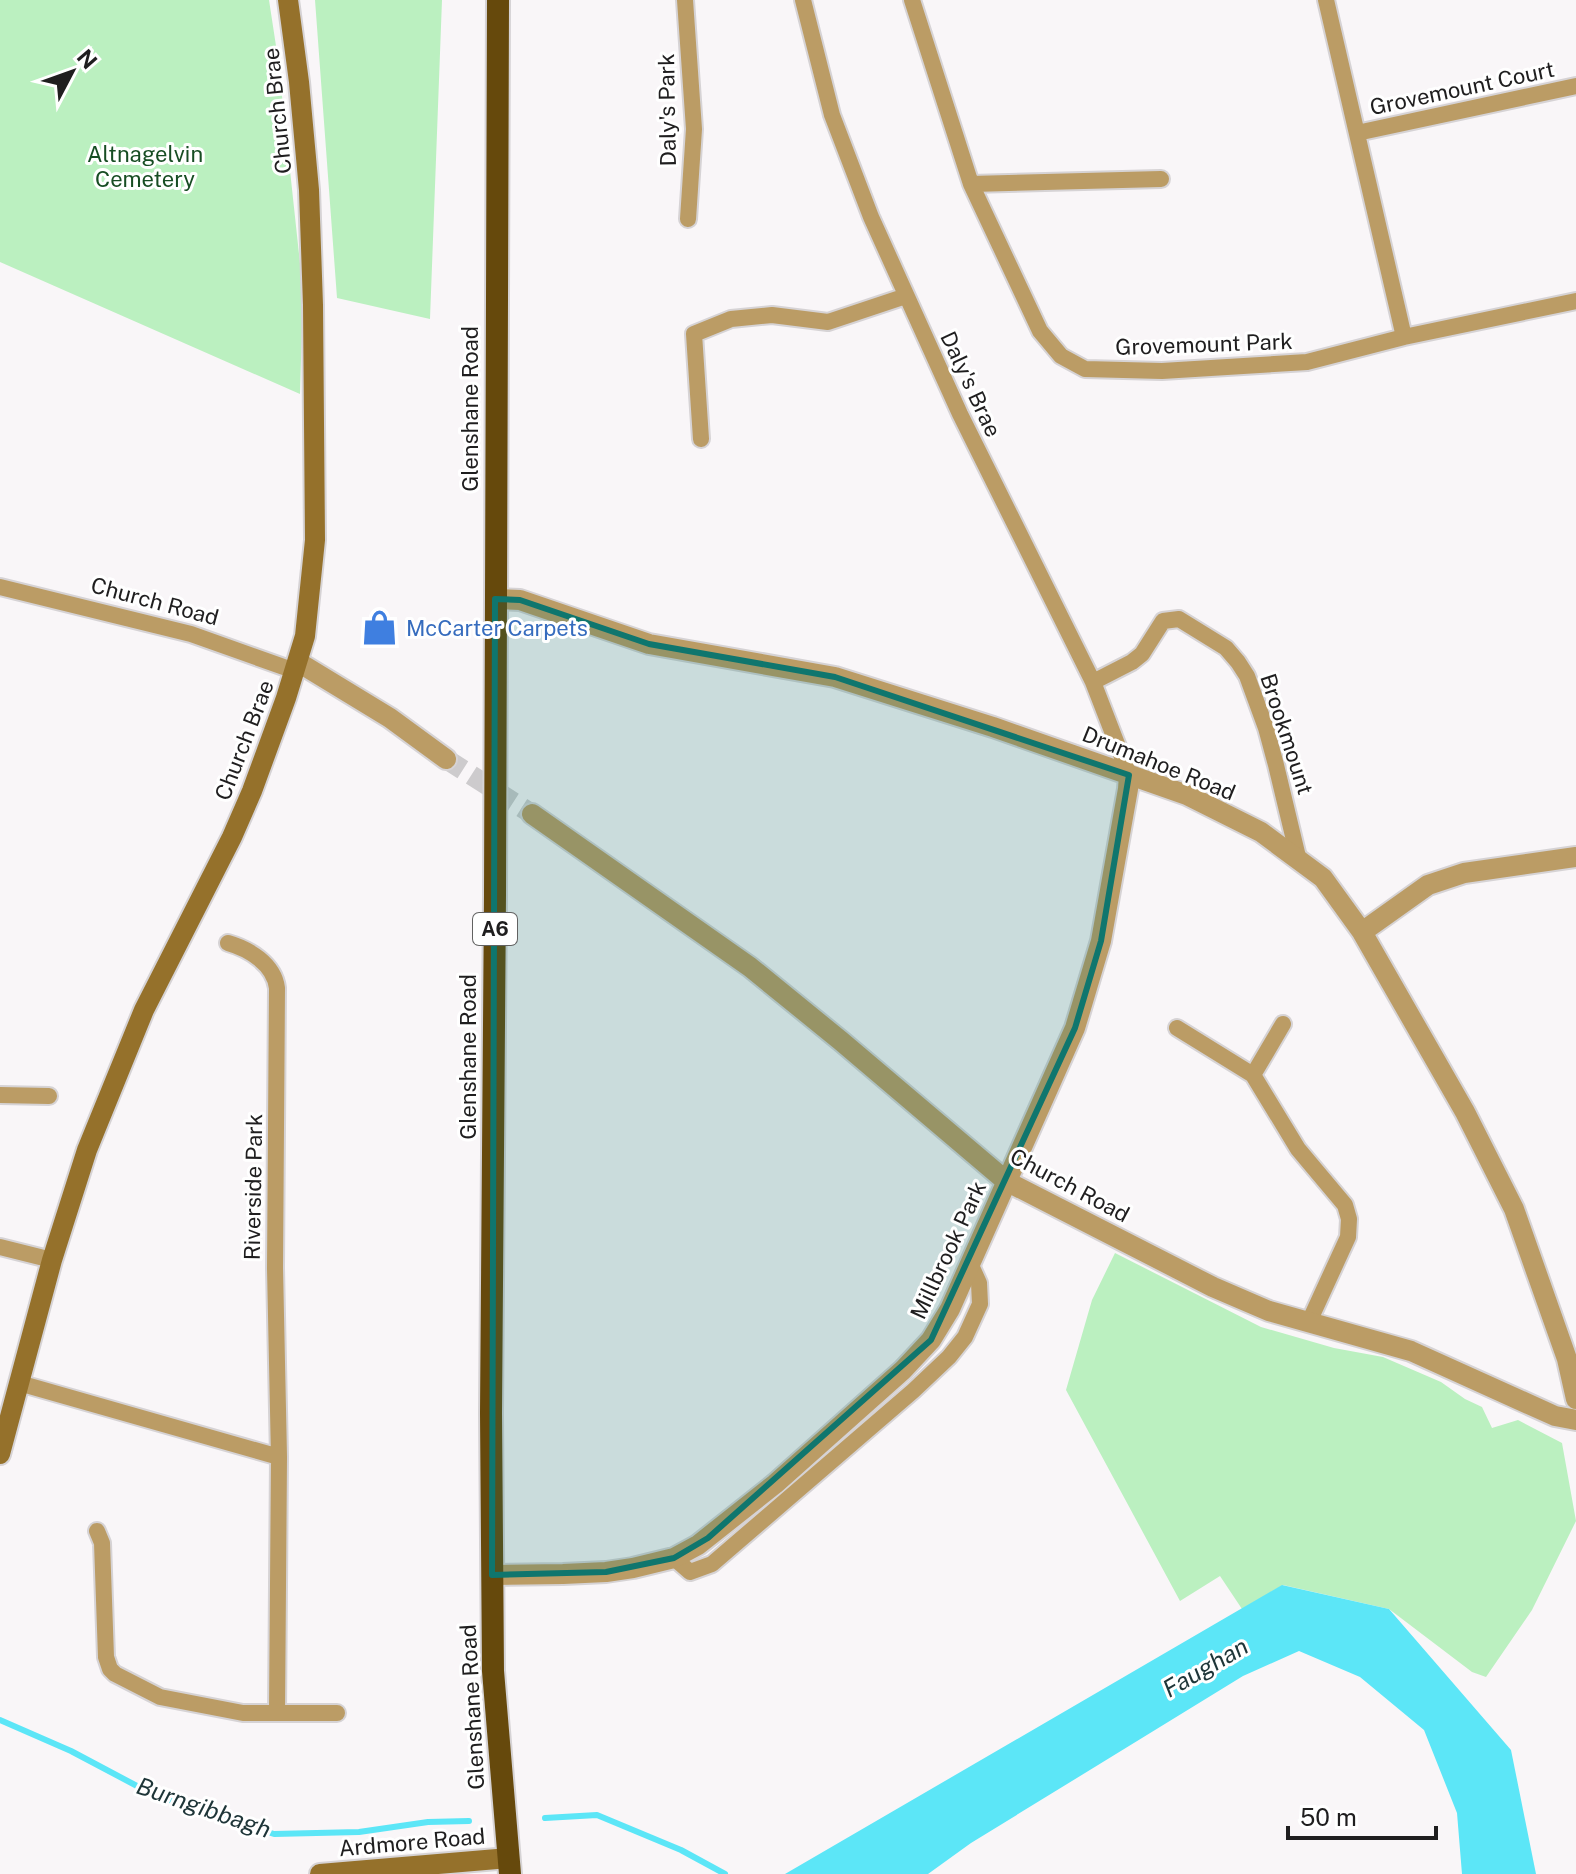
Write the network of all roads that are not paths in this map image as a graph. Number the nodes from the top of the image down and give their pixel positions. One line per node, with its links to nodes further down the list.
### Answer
1 (288, 0): 18 (main road, Church Brae)
2 (498, 0): 17 (highway, Glenshane Road / A6)
3 (685, 0): 11 (street, Daly's Park)
4 (803, 0): 12 (street, Daly's Brae)
5 (912, 0): 10 (street, Grovemount Park)
6 (1326, 0): 8 (street, Grovemount Court)
7 (1576, 86): 8 (street, Grovemount Court)
8 (1357, 133): 14 (street, Grovemount Court)
9 (1161, 179): 10 (street)
10 (971, 184): 14 (street, Grovemount Park)
11 (688, 219)
12 (906, 296): 15 (street); 19 (street, Daly's Brae)
13 (1576, 301): 14 (street)
14 (1404, 337)
15 (701, 439)
16 (0, 587): 18 (street, Church Road)
17 (495, 599): 21 (street, Drumahoe Road); 46 (highway, Glenshane Road / A6)
18 (297, 666): 20 (street, Church Road); 34 (main road, Church Brae)
19 (1093, 682): 21 (street, Daly's Brae); 24 (street, Brookmount)
20 (446, 759)
21 (1129, 775): 24 (street, Drumahoe Road); 32 (street, Millbrook Park)
22 (532, 814): 32 (street, Church Road)
23 (1576, 857): 25 (street)
24 (1299, 861): 25 (street, Drumahoe Road)
25 (1362, 932): 40 (street, Drumahoe Road)
26 (228, 943): 43 (street, Riverside Park)
27 (1283, 1024): 29 (street)
28 (1177, 1028): 29 (street)
29 (1253, 1075): 36 (street)
30 (0, 1095): 31 (street)
31 (49, 1096)
32 (1006, 1181): 35 (street, Millbrook Park); 36 (street, Church Road)
33 (0, 1247): 34 (street)
34 (52, 1260): 39 (main road, Church Brae)
35 (970, 1263): 37 (street, Millbrook Park); 38 (street)
36 (1309, 1322): 41 (street, Church Road)
37 (931, 1340): 38 (street); 45 (street, Millbrook Park)
38 (949, 1357): 45 (street)
39 (19, 1383): 42 (main road, Church Brae); 43 (street)
40 (1576, 1399)
41 (1576, 1420)
42 (0, 1454)
43 (279, 1457): 47 (street, Riverside Park)
44 (97, 1531): 47 (street)
45 (674, 1558): 46 (street, Millbrook Park)
46 (492, 1575): 49 (highway, Glenshane Road / A6)
47 (277, 1713): 48 (street)
48 (337, 1713)
49 (509, 1866): 50 (main road, Ardmore Road)
50 (320, 1874)

